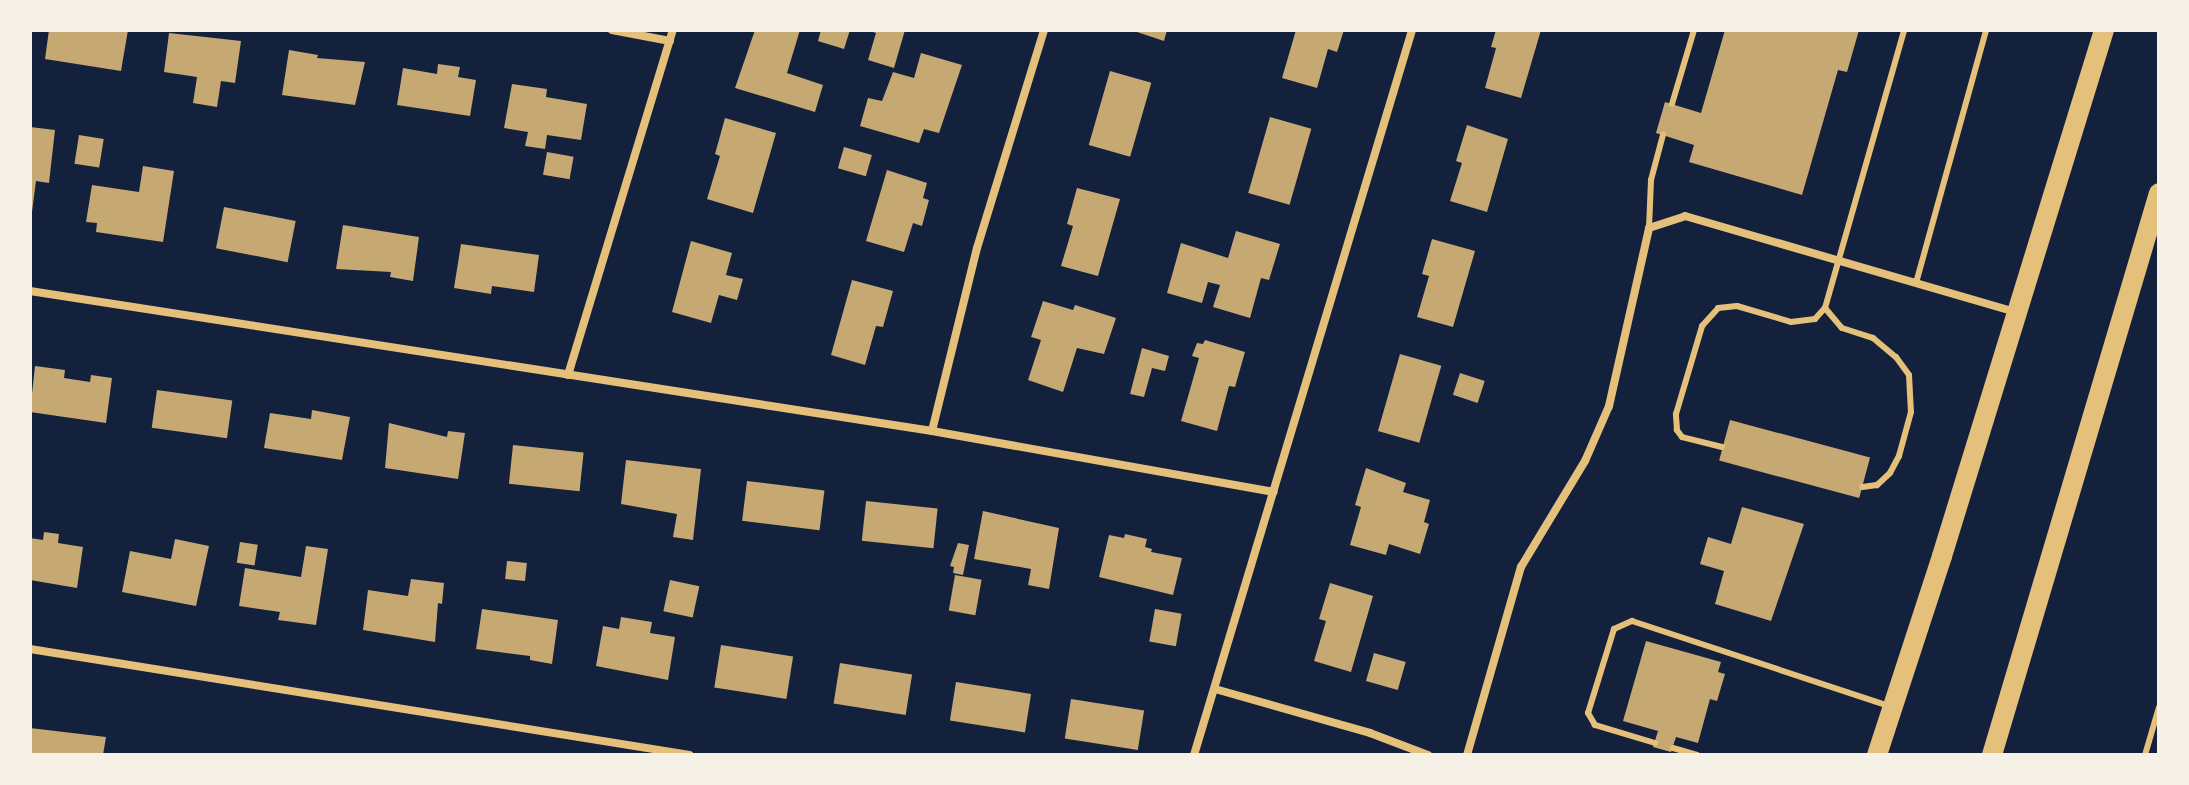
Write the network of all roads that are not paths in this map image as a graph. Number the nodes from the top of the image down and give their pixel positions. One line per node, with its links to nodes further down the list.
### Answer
1 (612, 30): 9 (street)
2 (673, 30): 9 (street)
3 (1044, 30): 20 (street)
4 (1412, 30): 23 (street)
5 (1694, 30): 10 (lane)
6 (1904, 30): 14 (lane)
7 (1986, 30): 15 (lane)
8 (2104, 30): 18 (main road)
9 (670, 41): 19 (street)
10 (1672, 104)
11 (1663, 135): 13 (lane)
12 (2159, 193): 36 (main road)
13 (1649, 228): 14 (street); 33 (street)
14 (1836, 260): 15 (street); 17 (lane)
15 (1916, 283): 18 (street)
16 (30, 291): 19 (street)
17 (1825, 308): 21 (lane); 22 (lane)
18 (2017, 312): 26 (main road)
19 (568, 375): 20 (street)
20 (932, 431): 23 (street)
21 (1722, 447)
22 (1862, 487)
23 (1274, 492): 25 (street)
24 (30, 649): 30 (street)
25 (1215, 689): 31 (street); 32 (street)
26 (1892, 707): 28 (lane); 35 (main road)
27 (2159, 707): 37 (lane)
28 (1655, 743)
29 (1673, 748): 34 (lane)
30 (690, 755)
31 (1194, 755)
32 (1428, 755)
33 (1467, 755)
34 (1697, 755)
35 (1877, 755)
36 (1992, 755)
37 (2145, 755)

